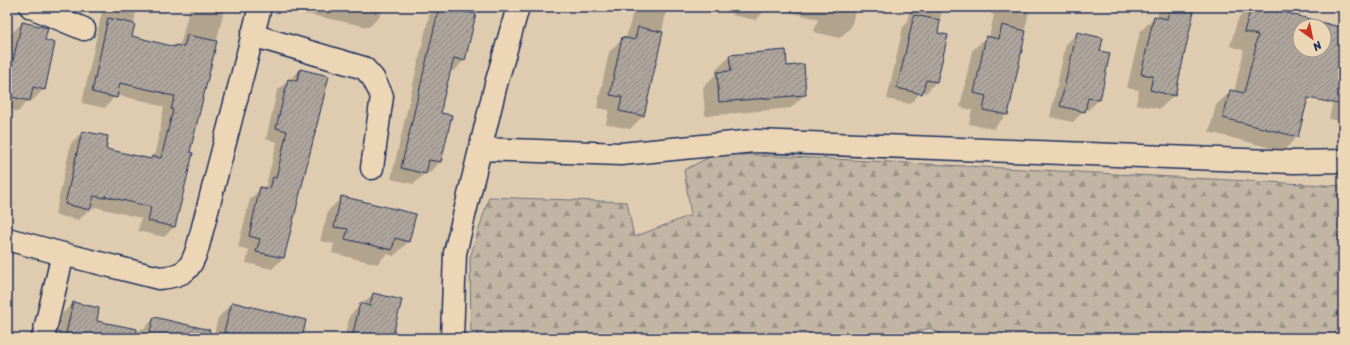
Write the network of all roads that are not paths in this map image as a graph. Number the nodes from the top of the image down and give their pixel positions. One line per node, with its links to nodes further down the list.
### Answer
1 (31, 7): 4 (street)
2 (260, 7): 5 (street)
3 (518, 7): 6 (street)
4 (84, 29)
5 (252, 35): 8 (street); 10 (street)
6 (481, 149): 7 (street); 12 (street)
7 (1343, 161)
8 (372, 168)
9 (7, 239): 10 (street)
10 (62, 254): 11 (street)
11 (43, 338)
12 (452, 338)

